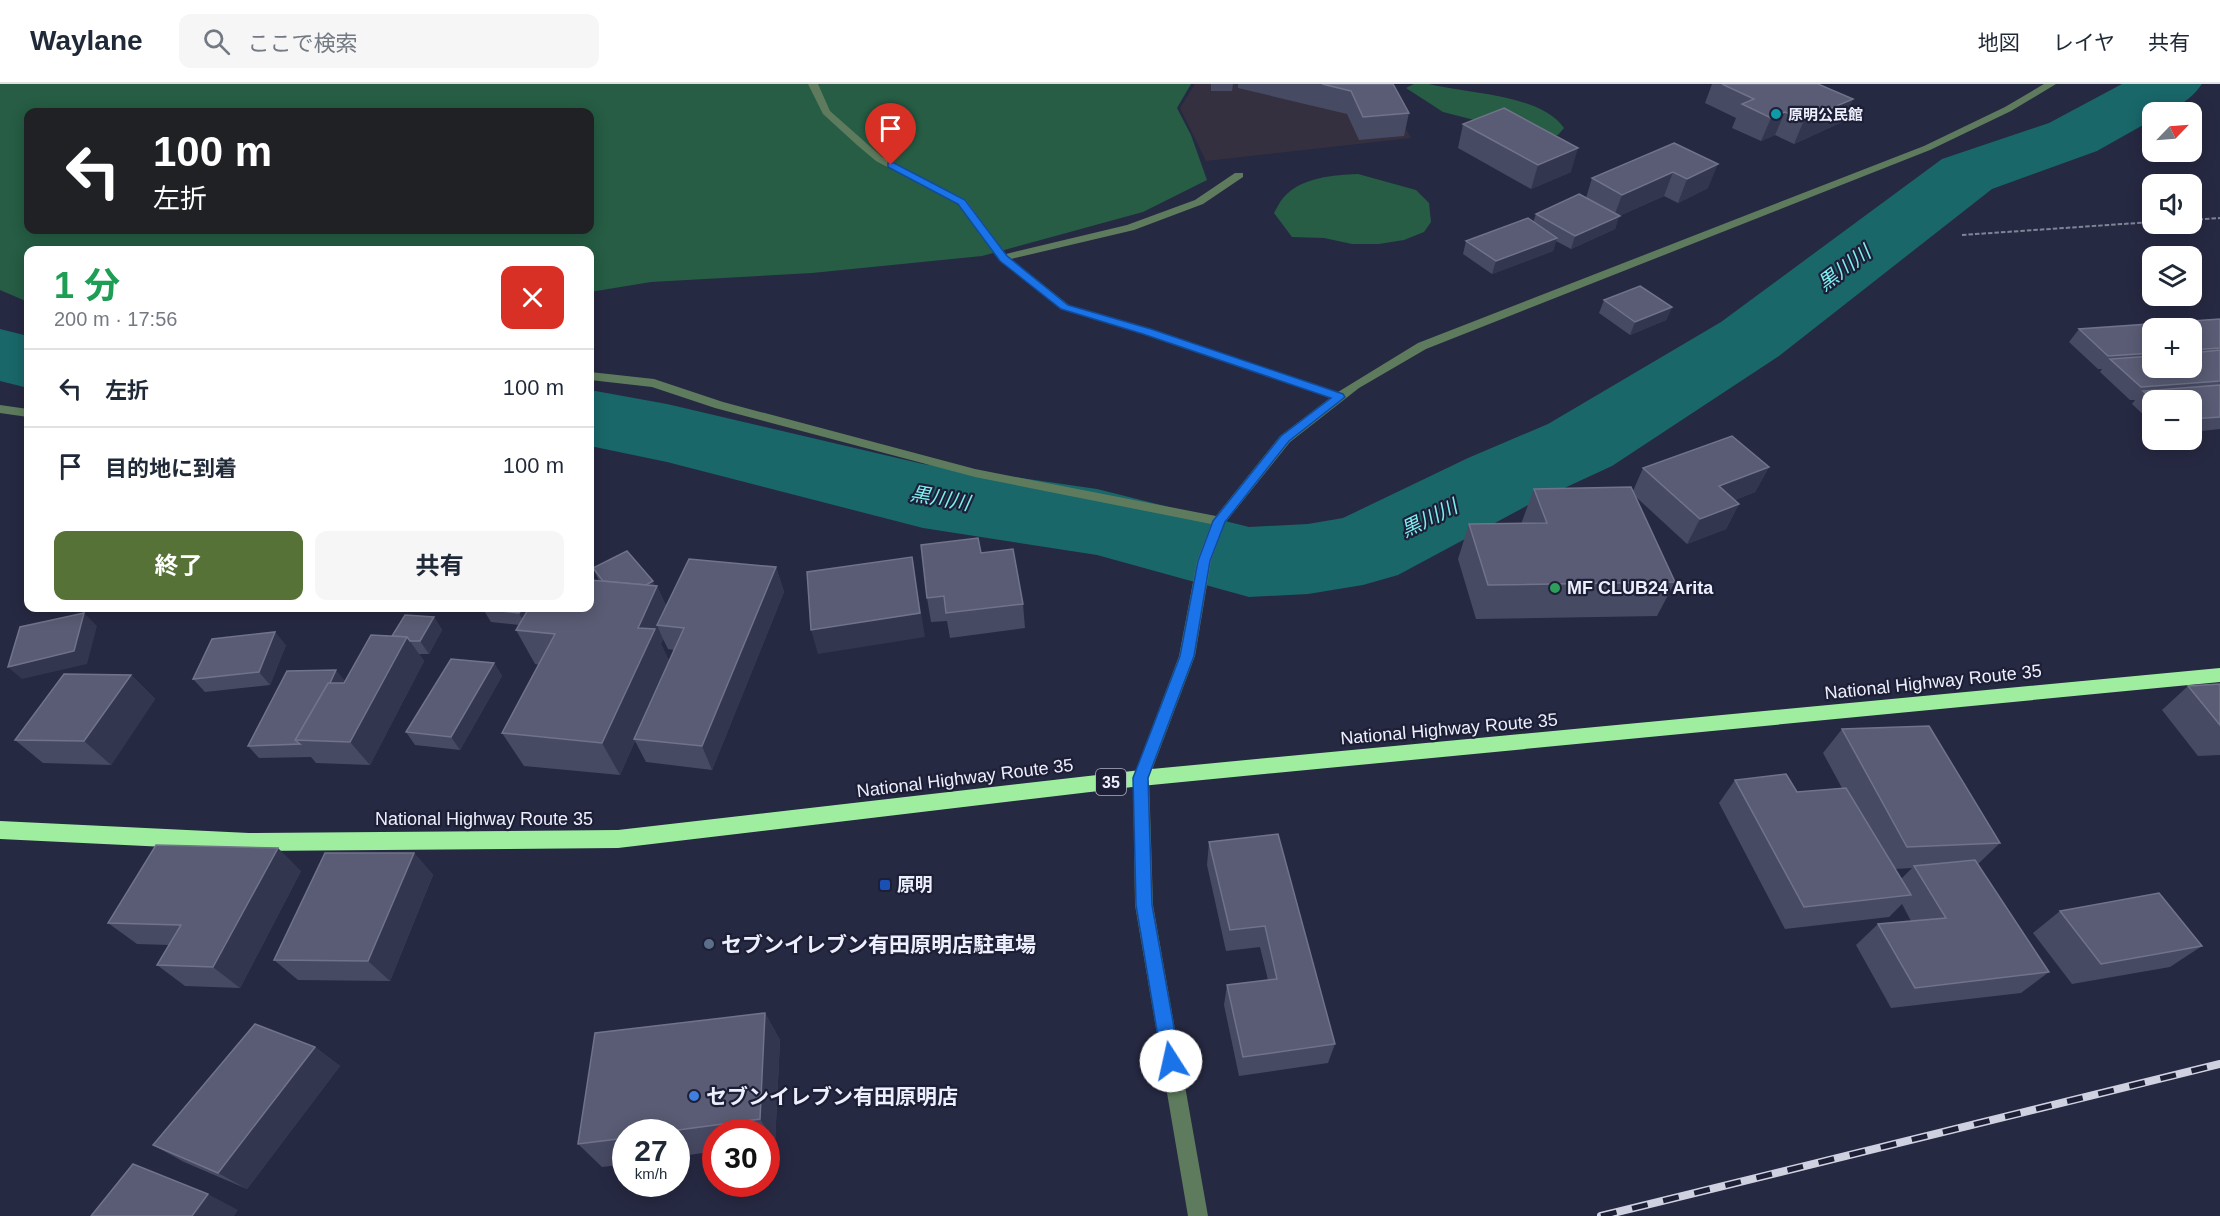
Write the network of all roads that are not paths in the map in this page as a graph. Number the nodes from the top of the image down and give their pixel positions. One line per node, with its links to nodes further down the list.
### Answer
1 (813, 84): 4 (street)
2 (2051, 84): 6 (street)
3 (1239, 175): 4 (street)
4 (1004, 258): 6 (street)
5 (594, 376): 9 (street)
6 (1339, 397): 9 (street)
7 (0, 409): 8 (street)
8 (24, 412)
9 (1219, 521): 11 (street)
10 (2220, 675): 11 (highway, National Highway Route 35 / 35)
11 (1141, 778): 12 (highway, National Highway Route 35 / 35); 13 (street)
12 (0, 830)
13 (1198, 1216)

